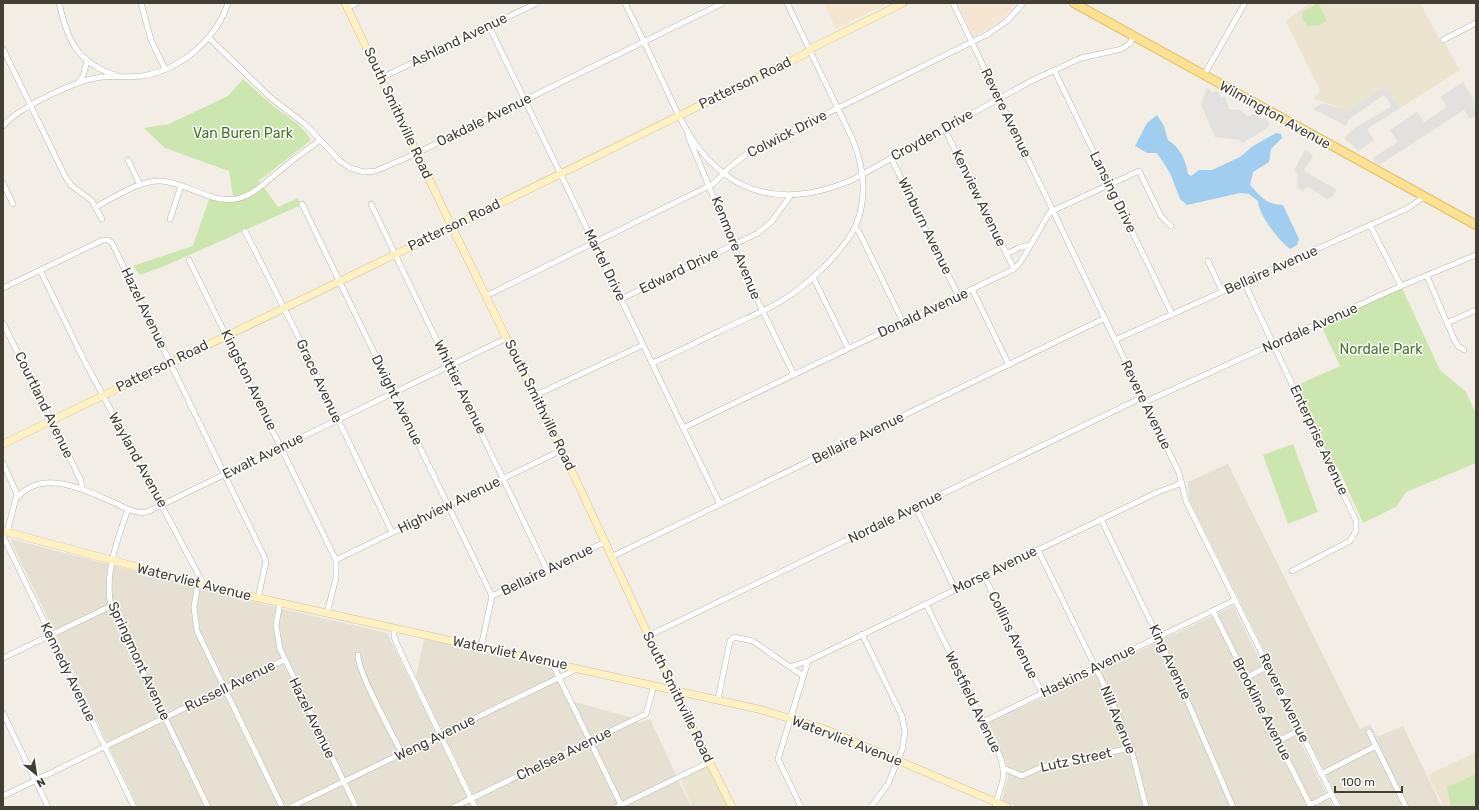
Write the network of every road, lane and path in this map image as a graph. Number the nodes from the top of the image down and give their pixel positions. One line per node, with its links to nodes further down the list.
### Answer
1 (59, 3): 24 (street)
2 (141, 3): 25 (street)
3 (228, 3): 18 (street)
4 (357, 3): 14 (street)
5 (537, 3): 16 (street, Ashland Avenue)
6 (625, 3): 20 (street, Kenmore Avenue)
7 (723, 3): 20 (street, Oakdale Avenue)
8 (787, 3): 22 (street)
9 (902, 3): 22 (main road, Patterson Road)
10 (953, 3): 21 (street, Revere Avenue)
11 (1023, 3): 21 (street, Colwick Drive)
12 (1245, 3): 27 (street)
13 (1078, 4): 17 (main road, Wilmington Avenue)
14 (346, 5): 29 (main road, South Smithville Road)
15 (1476, 23): 19 (street)
16 (489, 26): 29 (street, Ashland Avenue); 32 (street, Martel Drive)
17 (1134, 36): 26 (street, Croyden Drive); 27 (main road, Wilmington Avenue)
18 (209, 38): 25 (street); 38 (street, Oakdale Avenue)
19 (1443, 40)
20 (644, 42): 32 (street, Oakdale Avenue); 35 (street, Kenmore Avenue)
21 (972, 42): 31 (street, Revere Avenue); 34 (street, Colwick Drive)
22 (810, 48): 34 (street); 35 (main road, Patterson Road)
23 (3, 49): 33 (street)
24 (86, 61): 28 (street); 30 (street)
25 (165, 69): 28 (street)
26 (1054, 70): 31 (street, Croyden Drive); 49 (street, Lansing Drive)
27 (1204, 75): 51 (main road, Wilmington Avenue)
28 (119, 76): 30 (street)
29 (381, 78): 39 (main road, South Smithville Road)
30 (76, 84): 33 (street)
31 (998, 98): 37 (street, Croyden Drive); 56 (street, Revere Avenue)
32 (525, 100): 39 (street, Oakdale Avenue); 42 (street, Martel Drive)
33 (30, 106): 36 (street); 55 (street)
34 (838, 108): 43 (street); 44 (street, Colwick Drive)
35 (680, 117): 42 (main road, Patterson Road); 44 (street, Kenmore Avenue); 48 (street, Kenmore Avenue)
36 (3, 126)
37 (944, 128): 40 (street, Croyden Drive); 69 (street, Kenview Avenue)
38 (320, 140): 39 (street, Oakdale Avenue); 47 (street)
39 (417, 153): 63 (main road, South Smithville Road)
40 (891, 158): 43 (street, Croyden Drive); 83 (street, Winburn Avenue)
41 (128, 160): 46 (street)
42 (560, 173): 63 (main road, Patterson Road); 65 (street, Martel Drive)
43 (863, 173): 50 (street, Croyden Drive); 61 (street)
44 (724, 174): 48 (street, Colwick Drive); 50 (street, Croyden Drive)
45 (3, 183): 52 (street)
46 (140, 186): 47 (street); 55 (street)
47 (181, 186): 58 (street)
48 (710, 186): 65 (street, Colwick Drive); 66 (street, Kenmore Avenue)
49 (1110, 186): 56 (street); 62 (street); 89 (street, Lansing Drive)
50 (790, 196): 66 (street, Edward Drive)
51 (1424, 197): 59 (street, Bellaire Avenue); 60 (main road, Wilmington Avenue)
52 (13, 204)
53 (302, 204): 77 (street, Dwight Avenue)
54 (371, 204): 68 (street, Whittier Avenue)
55 (96, 207): 57 (street)
56 (1053, 210): 67 (street, Donald Avenue); 90 (street, Revere Avenue)
57 (102, 219)
58 (170, 219)
59 (1370, 225): 78 (street, Bellaire Avenue); 79 (street)
60 (1476, 225)
61 (855, 226): 76 (street); 91 (street)
62 (1170, 226)
63 (452, 227): 68 (main road, Patterson Road); 84 (main road, South Smithville Road)
64 (245, 230): 86 (street, Grace Avenue)
65 (594, 243): 84 (street, Colwick Drive); 85 (street, Martel Drive)
66 (734, 245): 85 (street, Edward Drive); 88 (street, Kenmore Avenue)
67 (1030, 245): 69 (street); 73 (street, Donald Avenue)
68 (396, 254): 77 (main road, Patterson Road); 104 (street, Whittier Avenue)
69 (1006, 254): 73 (street, Kenview Avenue)
70 (1476, 255): 75 (street, Nordale Avenue)
71 (189, 260): 94 (street, Kingston Avenue)
72 (1208, 261): 82 (street)
73 (1014, 268): 81 (street, Donald Avenue)
74 (40, 270): 80 (street); 101 (street, Hazel Avenue); 107 (street, Wayland Avenue)
75 (1427, 276): 79 (street, Nordale Avenue); 93 (street)
76 (813, 277): 88 (street); 99 (street)
77 (339, 281): 86 (main road, Patterson Road); 106 (street, Dwight Avenue)
78 (1244, 282): 82 (street, Bellaire Avenue); 97 (street, Enterprise Avenue)
79 (1401, 286): 97 (street, Nordale Avenue)
80 (3, 288)
81 (972, 289): 83 (street, Donald Avenue); 103 (street)
82 (1222, 292): 89 (street, Bellaire Avenue)
83 (958, 295): 91 (street, Donald Avenue)
84 (486, 296): 95 (main road, South Smithville Road)
85 (621, 299): 98 (street, Martel Drive)
86 (283, 308): 94 (main road, Patterson Road); 111 (street, Grace Avenue)
87 (1476, 310): 93 (street)
88 (762, 311): 102 (street); 105 (street, Kenmore Avenue)
89 (1172, 314): 96 (street, Bellaire Avenue)
90 (1105, 318): 96 (street, Revere Avenue); 103 (street, Bellaire Avenue)
91 (903, 322): 99 (street, Donald Avenue)
92 (3, 323): 110 (street, Courtland Avenue)
93 (1447, 323): 100 (street)
94 (227, 335): 101 (main road, Patterson Road); 114 (street, Kingston Avenue)
95 (507, 338): 104 (street, Ewalt Avenue); 108 (main road, South Smithville Road)
96 (1115, 340): 109 (street, Revere Avenue)
97 (1274, 344): 109 (street, Nordale Avenue); 136 (street, Enterprise Avenue)
98 (643, 345): 102 (street, Martel Drive); 108 (street)
99 (848, 348): 105 (street, Donald Avenue)
100 (1464, 350)
101 (171, 362): 107 (main road, Patterson Road); 117 (street, Hazel Avenue)
102 (652, 363): 112 (street, Martel Drive)
103 (1009, 365): 122 (street, Bellaire Avenue)
104 (450, 366): 106 (street, Ewalt Avenue); 118 (street, Whittier Avenue)
105 (794, 375): 112 (street, Donald Avenue)
106 (393, 393): 111 (street, Ewalt Avenue); 124 (street, Dwight Avenue)
107 (103, 395): 110 (main road, Patterson Road); 123 (street, Wayland Avenue)
108 (536, 396): 115 (main road, South Smithville Road)
109 (1144, 400): 119 (street, Revere Avenue); 125 (street, Nordale Avenue)
110 (51, 420): 113 (main road, Patterson Road); 120 (street, Courtland Avenue)
111 (337, 420): 114 (street, Ewalt Avenue); 128 (street, Grace Avenue)
112 (683, 428): 122 (street, Martel Drive)
113 (3, 444)
114 (281, 447): 117 (street, Ewalt Avenue); 133 (street, Kingston Avenue)
115 (562, 450): 118 (street, Highview Avenue); 130 (main road, South Smithville Road)
116 (3, 463): 121 (street)
117 (225, 474): 123 (street, Ewalt Avenue); 141 (street, Hazel Avenue)
118 (504, 478): 124 (street, Highview Avenue); 135 (street, Whittier Avenue)
119 (1182, 483): 127 (street, Morse Avenue); 142 (street, Revere Avenue)
120 (82, 488): 121 (street, Ewalt Avenue); 126 (street, Ewalt Avenue)
121 (16, 499): 129 (street)
122 (720, 504): 132 (street, Bellaire Avenue)
123 (162, 505): 126 (street, Ewalt Avenue); 138 (street, Wayland Avenue)
124 (448, 505): 128 (street, Highview Avenue); 140 (street, Dwight Avenue)
125 (916, 508): 139 (street); 151 (street, Nordale Avenue)
126 (128, 509): 134 (street, Springmont Avenue)
127 (1101, 519): 131 (street, Morse Avenue); 152 (street, King Avenue)
128 (392, 532): 133 (street, Highview Avenue)
129 (4, 533): 134 (main road, Watervliet Avenue); 150 (street, Kennedy Avenue)
130 (605, 542): 132 (main road, South Smithville Road); 135 (street, Bellaire Avenue)
131 (1038, 550): 137 (street, Morse Avenue); 162 (street, Nill Avenue)
132 (611, 557): 151 (main road, South Smithville Road)
133 (336, 560): 147 (street, Kingston Avenue)
134 (113, 561): 138 (main road, Watervliet Avenue); 145 (street, Springmont Avenue)
135 (547, 570): 140 (street, Bellaire Avenue)
136 (1292, 570)
137 (984, 576): 139 (street, Morse Avenue); 169 (street, Collins Avenue)
138 (201, 584): 141 (main road, Watervliet Avenue); 167 (street)
139 (955, 589): 144 (street, Morse Avenue)
140 (492, 596): 153 (street, Bellaire Avenue)
141 (258, 598): 143 (main road, Watervliet Avenue)
142 (1235, 600): 146 (street, Haskins Avenue); 159 (street, Revere Avenue)
143 (280, 603): 147 (main road, Watervliet Avenue); 156 (street, Hazel Avenue)
144 (926, 604): 149 (street, Morse Avenue); 174 (street, Westfield Avenue)
145 (111, 606): 150 (street); 172 (street, Springmont Avenue)
146 (1213, 612): 152 (street, Haskins Avenue); 165 (street, Brookline Avenue)
147 (327, 613): 148 (main road, Watervliet Avenue)
148 (394, 628): 153 (main road, Watervliet Avenue); 177 (street)
149 (862, 634): 157 (street, Morse Avenue); 184 (street)
150 (51, 635): 155 (street); 181 (street, Kennedy Avenue)
151 (648, 636): 168 (main road, South Smithville Road)
152 (1159, 637): 162 (street, Haskins Avenue); 209 (street, King Avenue)
153 (481, 647): 158 (main road, Watervliet Avenue)
154 (358, 655): 183 (street)
155 (3, 658)
156 (284, 660): 167 (street, Russell Avenue); 189 (street, Hazel Avenue)
157 (808, 661): 160 (street, Morse Avenue); 163 (street)
158 (552, 663): 161 (main road, Watervliet Avenue); 164 (street)
159 (1268, 666): 165 (street); 175 (street, Revere Avenue)
160 (790, 667): 163 (street); 170 (street)
161 (578, 668): 164 (street, Weng Avenue); 166 (main road, Watervliet Avenue)
162 (1096, 668): 169 (street, Haskins Avenue); 182 (street, Nill Avenue)
163 (802, 675): 173 (street)
164 (559, 677): 177 (street, Weng Avenue); 179 (street)
165 (1246, 678): 178 (street, Brookline Avenue)
166 (654, 685): 168 (main road, Watervliet Avenue); 179 (street, Chelsea Avenue)
167 (224, 689): 172 (street, Russell Avenue); 199 (street)
168 (673, 689): 170 (main road, Watervliet Avenue); 185 (main road, South Smithville Road)
169 (1042, 694): 174 (street, Haskins Avenue)
170 (718, 699): 173 (main road, Watervliet Avenue)
171 (3, 713): 188 (street)
172 (165, 718): 181 (street, Russell Avenue); 198 (street, Springmont Avenue)
173 (790, 718): 184 (main road, Watervliet Avenue); 205 (street)
174 (983, 722): 186 (street, Westfield Avenue)
175 (1300, 730): 178 (street); 187 (street, Revere Avenue)
176 (1369, 732): 180 (street)
177 (441, 734): 183 (street, Weng Avenue); 192 (street)
178 (1278, 741): 195 (street, Brookline Avenue)
179 (590, 742): 192 (street, Chelsea Avenue); 194 (street)
180 (1376, 746): 187 (street); 211 (street)
181 (105, 747): 188 (street, Russell Avenue); 197 (street, Kennedy Avenue)
182 (1131, 748): 186 (street, Lutz Street); 208 (street, Nill Avenue)
183 (402, 754): 189 (street, Weng Avenue)
184 (898, 760): 193 (main road, Watervliet Avenue); 206 (street)
185 (710, 762): 194 (street); 204 (main road, South Smithville Road)
186 (1003, 768): 193 (street, Westfield Avenue)
187 (1321, 774): 190 (street, Revere Avenue)
188 (36, 780): 191 (street, Russell Avenue); 196 (street)
189 (343, 781): 200 (street, Weng Avenue); 201 (street, Hazel Avenue)
190 (1332, 794): 195 (street); 210 (street, Revere Avenue)
191 (3, 796)
192 (471, 799): 202 (street, Chelsea Avenue); 203 (street)
193 (996, 805): 207 (main road, Watervliet Avenue)
194 (620, 806)
195 (1310, 806)
196 (48, 807)
197 (134, 807)
198 (208, 807)
199 (282, 807)
200 (291, 807)
201 (356, 807)
202 (454, 807)
203 (475, 807)
204 (732, 807)
205 (801, 807)
206 (871, 807)
207 (1007, 807)
208 (1146, 807)
209 (1233, 807)
210 (1338, 807)
211 (1406, 807)

